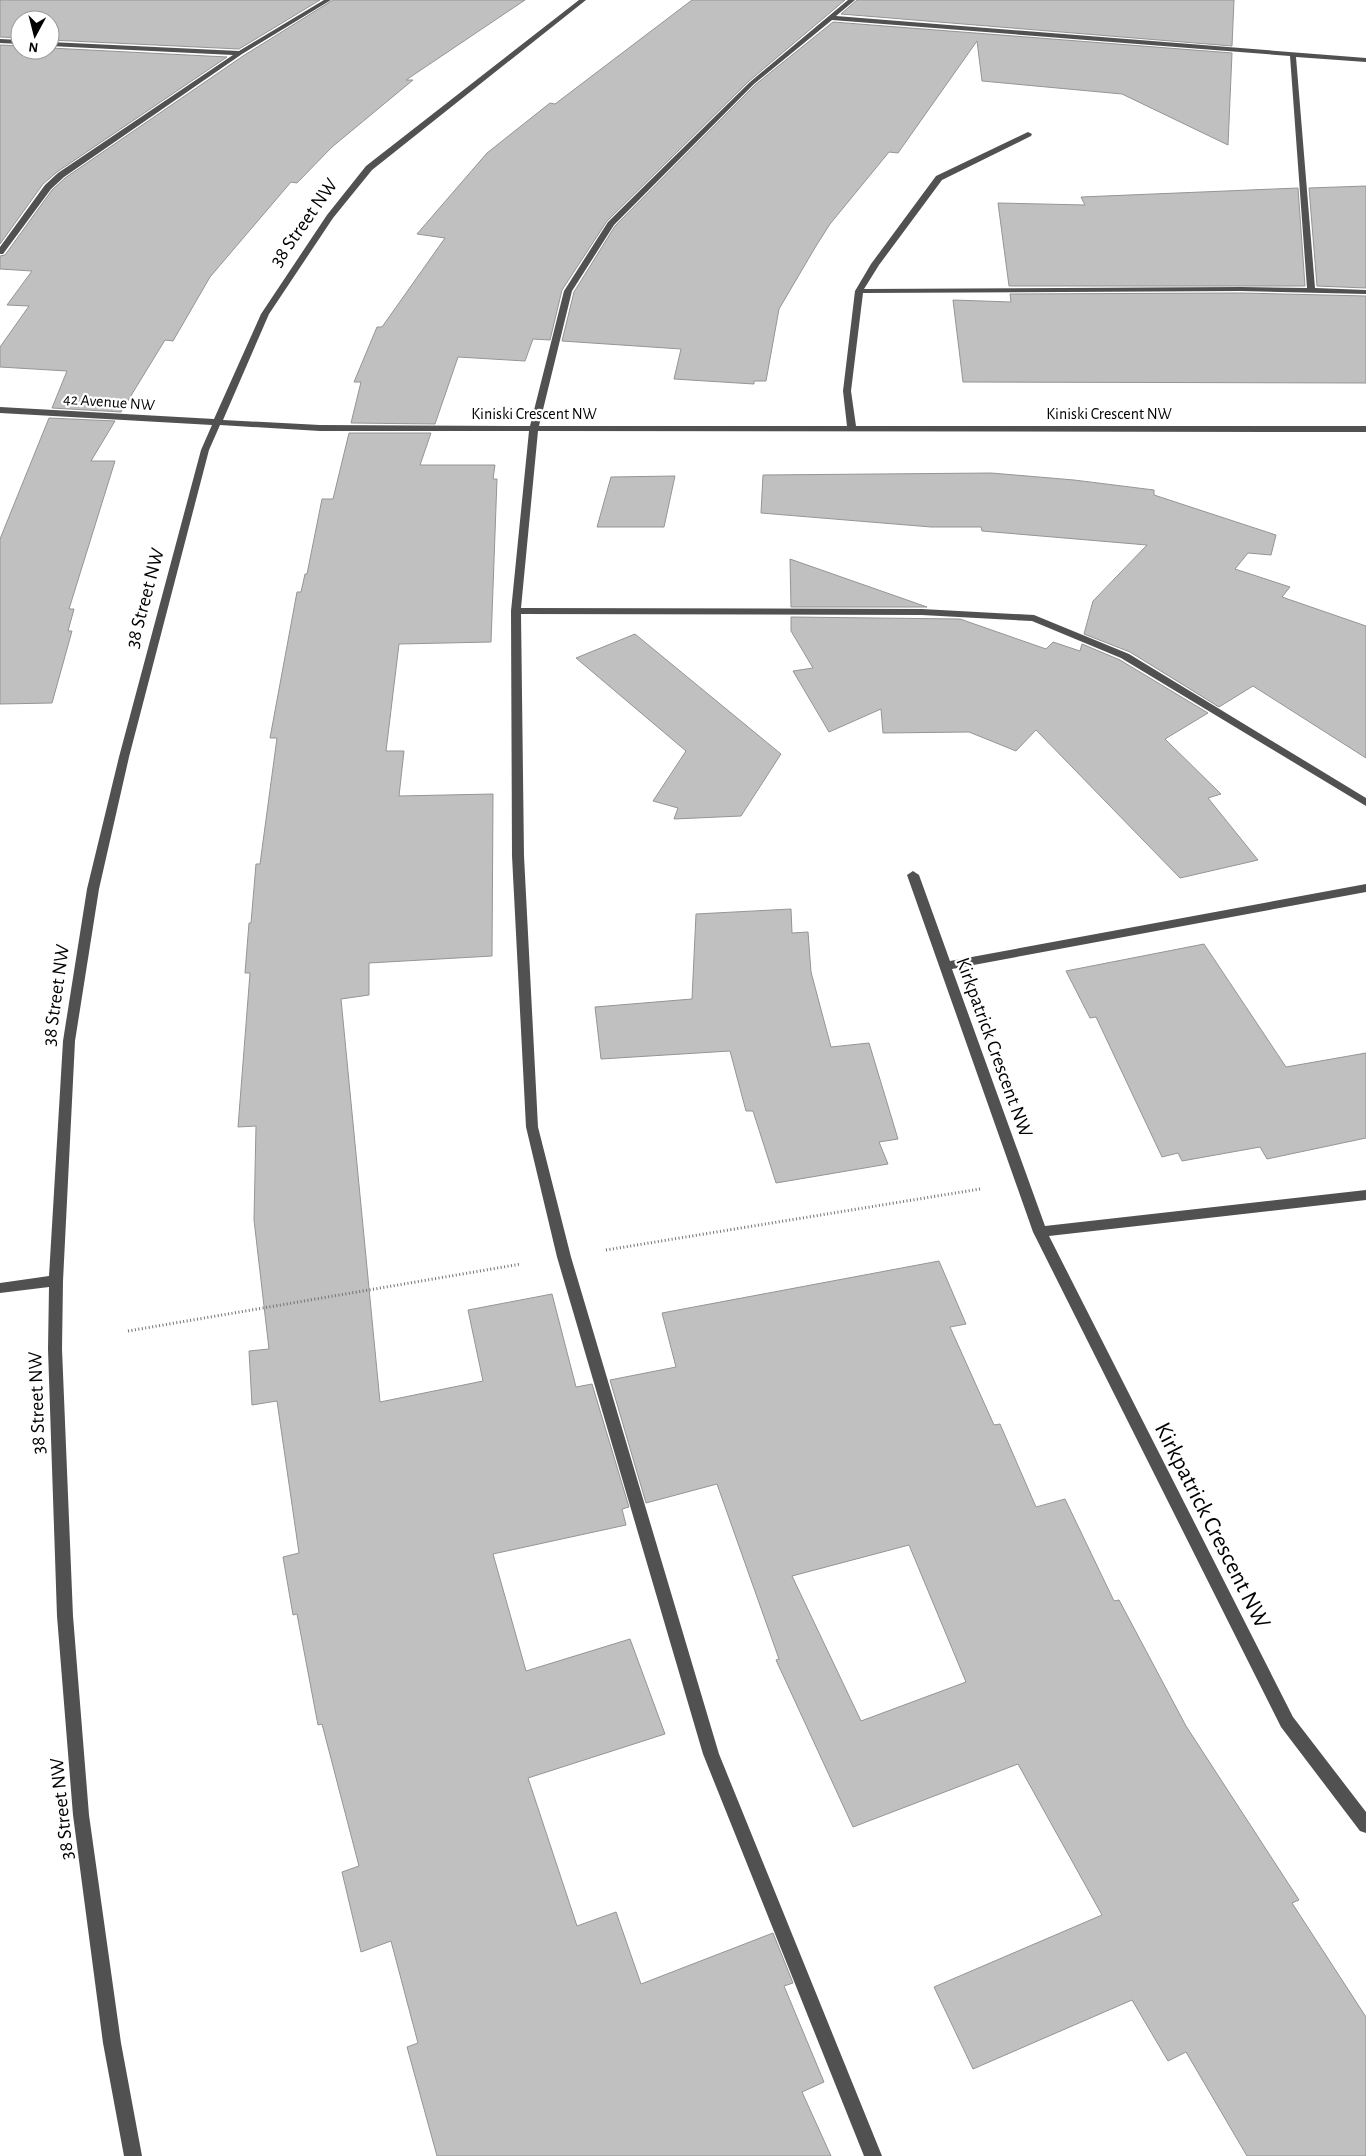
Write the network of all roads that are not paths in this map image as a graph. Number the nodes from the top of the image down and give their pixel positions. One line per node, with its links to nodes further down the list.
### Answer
1 (328, 0): 6 (street)
2 (583, 0): 15 (street, 38 Street NW)
3 (852, 0): 4 (street)
4 (831, 18): 7 (street); 17 (street)
5 (60, 44): 6 (street)
6 (240, 53): 10 (street)
7 (1293, 55): 8 (street); 11 (street)
8 (1366, 60)
9 (1028, 134): 12 (street)
10 (0, 252)
11 (1311, 290): 12 (street); 13 (street)
12 (859, 291): 16 (street)
13 (1366, 292)
14 (0, 410): 15 (street, 42 Avenue NW)
15 (215, 423): 17 (street, Kiniski Crescent NW); 26 (street, 38 Street NW)
16 (852, 427): 17 (street, Kiniski Crescent NW); 18 (street, Kiniski Crescent NW)
17 (534, 428): 19 (street)
18 (1366, 429)
19 (516, 611): 20 (street); 30 (street)
20 (1366, 803)
21 (913, 875): 23 (street, Kirkpatrick Crescent NW)
22 (1366, 888): 23 (street)
23 (945, 966): 25 (street, Kirkpatrick Crescent NW)
24 (1366, 1196): 25 (street)
25 (1040, 1232): 28 (street, Kirkpatrick Crescent NW)
26 (56, 1281): 27 (street); 29 (street, 38 Street NW)
27 (0, 1288)
28 (1366, 1825)
29 (133, 2156)
30 (873, 2156)

